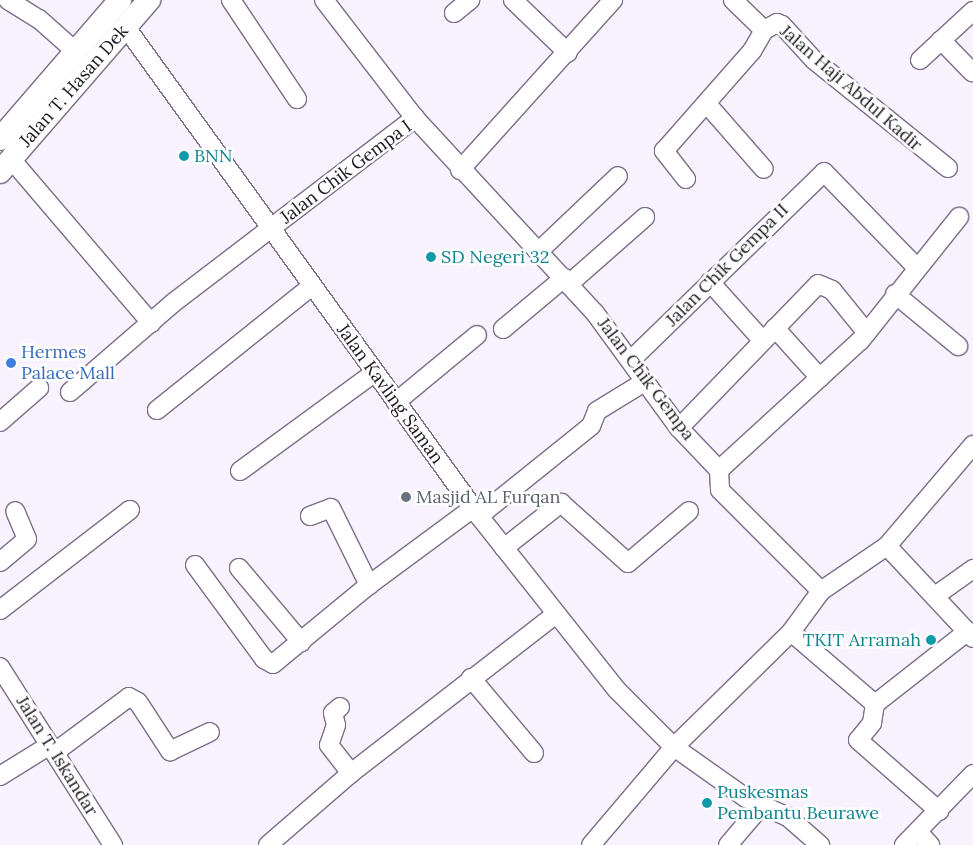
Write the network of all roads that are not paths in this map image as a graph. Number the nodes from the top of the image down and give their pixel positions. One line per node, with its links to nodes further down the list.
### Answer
1 (8, 0): 10 (street)
2 (120, 0): 16 (main road, Jalan T. Hasan Dek)
3 (149, 0): 13 (main road, Jalan T. Hasan Dek)
4 (231, 0): 20 (street)
5 (324, 0): 22 (street)
6 (470, 0): 12 (street)
7 (513, 0): 17 (street)
8 (613, 0): 17 (street)
9 (733, 0): 14 (street, Jalan Haji Abdul Kadir)
10 (32, 6): 16 (street)
11 (973, 11): 15 (street)
12 (454, 13)
13 (125, 26): 24 (main road, Jalan T. Hasan Dek); 32 (street, Jalan Kavling Saman)
14 (764, 30): 21 (street); 25 (street, Jalan Haji Abdul Kadir)
15 (941, 40): 18 (street); 19 (street)
16 (76, 52): 23 (main road, Jalan T. Hasan Dek)
17 (568, 53): 26 (street)
18 (920, 60)
19 (972, 72)
20 (297, 99)
21 (706, 104): 27 (street); 29 (street)
22 (415, 118): 26 (street, Jalan Chik Gempa I); 32 (street, Jalan Chik Gempa I)
23 (0, 139)
24 (5, 165): 39 (street)
25 (948, 168)
26 (460, 170): 33 (street, Jalan Chik Gempa)
27 (764, 170)
28 (618, 176): 33 (street)
29 (686, 179)
30 (645, 217): 35 (street)
31 (959, 217): 34 (street)
32 (271, 229): 37 (street, Jalan Kavling Saman); 39 (street, Jalan Chik Gempa I)
33 (538, 252): 35 (street, Jalan Chik Gempa)
34 (916, 266): 36 (street, Jalan Chik Gempa II); 38 (street)
35 (567, 281): 41 (street); 46 (street, Jalan Chik Gempa)
36 (710, 282): 44 (street); 46 (street, Jalan Chik Gempa II)
37 (312, 286): 47 (street, Jalan Kavling Saman); 53 (street)
38 (896, 294): 42 (street); 45 (street)
39 (151, 323): 51 (street, Jalan Chik Gempa I)
40 (775, 328): 42 (street); 44 (street); 48 (street)
41 (503, 329)
42 (866, 333): 48 (street)
43 (477, 335): 52 (street)
44 (763, 341): 55 (street)
45 (958, 346)
46 (632, 359): 49 (street, Jalan Chik Gempa)
47 (374, 372): 52 (street, Jalan Kavling Saman); 58 (street)
48 (820, 378): 57 (street)
49 (646, 381): 55 (street, Jalan Chik Gempa); 62 (street)
50 (39, 388): 54 (street)
51 (70, 392)
52 (396, 402): 62 (street, Jalan Kavling Saman)
53 (157, 410)
54 (0, 422)
55 (679, 428): 57 (street, Jalan Chik Gempa)
56 (973, 445): 64 (street)
57 (720, 470): 71 (street)
58 (240, 471)
59 (130, 510): 73 (street)
60 (15, 511): 66 (street)
61 (690, 511): 65 (street)
62 (476, 512): 65 (street, Jalan Kavling Saman); 70 (street)
63 (310, 516): 70 (street)
64 (886, 546): 71 (street); 72 (street)
65 (504, 548): 74 (street, Jalan Kavling Saman)
66 (0, 562)
67 (194, 565): 77 (street)
68 (239, 568): 77 (street)
69 (973, 569): 72 (street)
70 (369, 585): 77 (street)
71 (821, 591): 75 (street)
72 (935, 596): 76 (street)
73 (0, 610)
74 (555, 615): 79 (street); 83 (street, Jalan Kavling Saman)
75 (791, 632): 80 (street); 83 (street)
76 (970, 634): 80 (street)
77 (301, 642)
78 (0, 667): 84 (street, Jalan T. Iskandar)
79 (472, 678): 85 (street); 86 (street)
80 (875, 704): 90 (street)
81 (340, 707): 86 (street)
82 (210, 732): 84 (street)
83 (674, 747): 89 (street, Jalan Kavling Saman); 94 (street)
84 (52, 749): 88 (street); 92 (street, Jalan T. Iskandar)
85 (534, 753)
86 (351, 773): 93 (street)
87 (973, 774): 90 (street)
88 (0, 776)
89 (762, 805): 95 (street); 96 (street, Jalan Kavling Saman)
90 (939, 811): 91 (street)
91 (924, 839): 97 (street)
92 (113, 845)
93 (268, 845)
94 (591, 845)
95 (728, 845)
96 (820, 845)
97 (904, 845)

